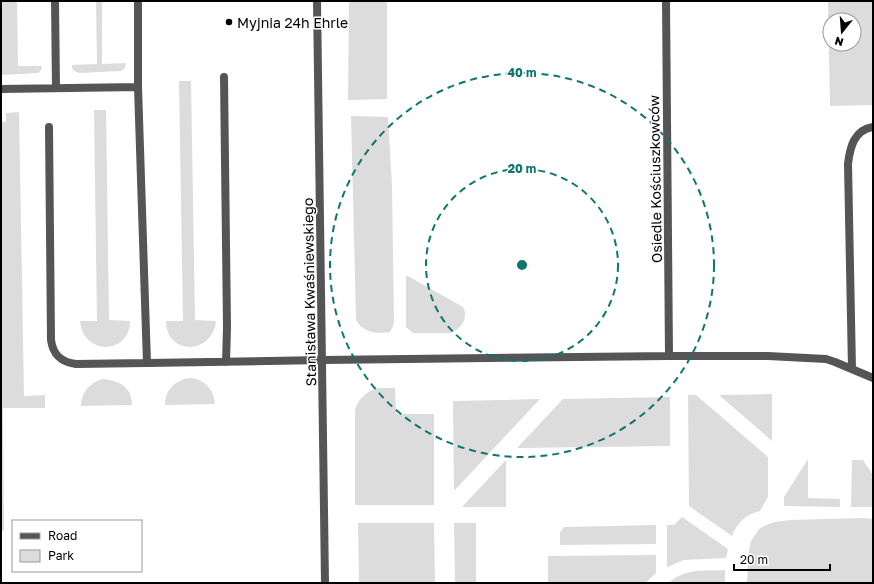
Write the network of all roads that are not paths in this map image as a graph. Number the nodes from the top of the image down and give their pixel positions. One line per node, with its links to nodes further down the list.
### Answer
1 (54, 1): 7 (street)
2 (138, 1): 6 (street)
3 (317, 1): 12 (street, Stanisława Kwaśniewskiego)
4 (666, 1): 11 (street, Osiedle Kościuszkowców)
5 (224, 77): 13 (street)
6 (138, 87): 7 (street); 14 (street)
7 (56, 88): 8 (street)
8 (1, 89)
9 (49, 127): 14 (street)
10 (873, 127): 15 (street)
11 (669, 356): 12 (street); 15 (street)
12 (323, 360): 13 (street); 17 (street, Stanisława Kwaśniewskiego)
13 (226, 362): 14 (street)
14 (147, 363)
15 (852, 369): 16 (street)
16 (873, 378)
17 (325, 583)

